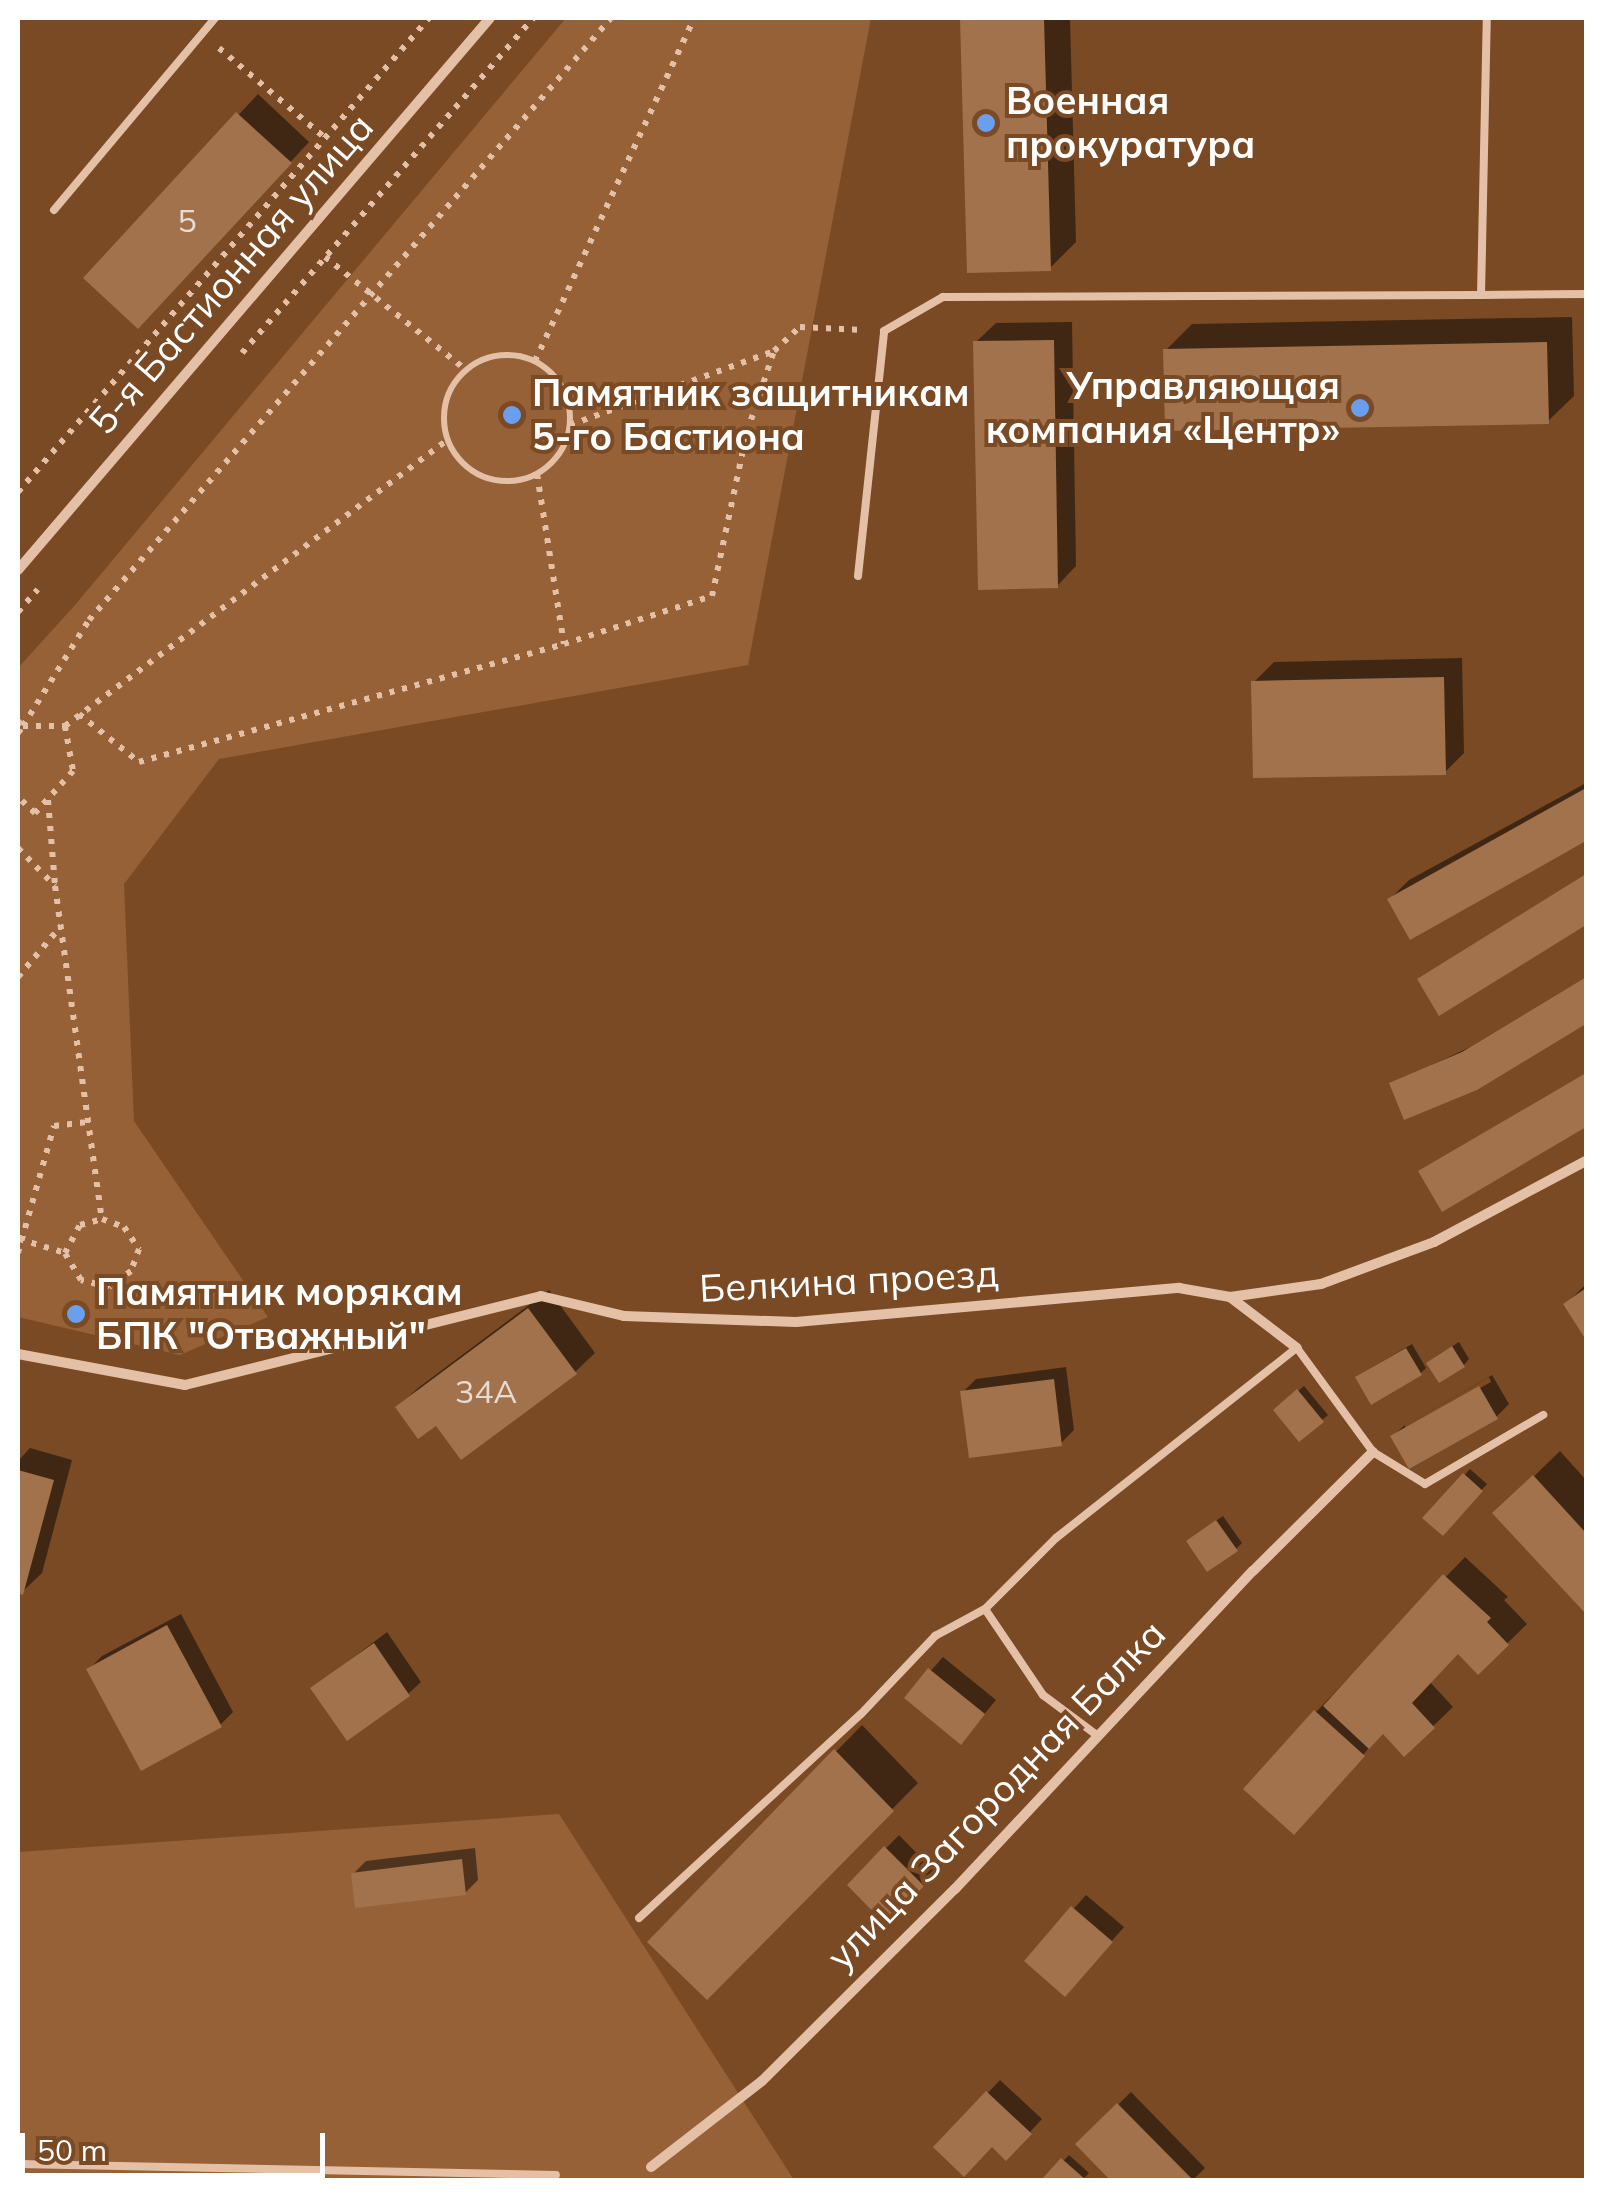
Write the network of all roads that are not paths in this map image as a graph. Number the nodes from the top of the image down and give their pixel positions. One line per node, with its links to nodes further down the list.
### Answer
1 (216, 18): 4 (lane)
2 (490, 18): 7 (street, 5-я Бастионная улица)
3 (1487, 18): 6 (lane)
4 (54, 210)
5 (1586, 294): 6 (lane)
6 (1481, 295): 8 (lane)
7 (18, 570)
8 (858, 576)
9 (1586, 1160): 10 (street, Белкина проезд)
10 (1230, 1298): 11 (street, Белкина проезд); 12 (street, Белкина проезд)
11 (1297, 1348): 14 (lane); 15 (lane)
12 (18, 1354)
13 (1543, 1415): 14 (lane)
14 (1373, 1452): 16 (street, улица Загородная Балка)
15 (985, 1609): 16 (lane); 17 (lane)
16 (1098, 1736): 19 (street, улица Загородная Балка)
17 (640, 1918)
18 (18, 2164): 20 (lane)
19 (651, 2167)
20 (556, 2175)

